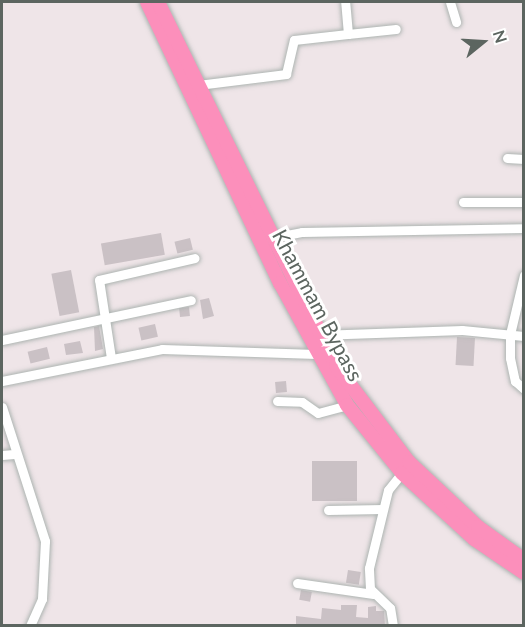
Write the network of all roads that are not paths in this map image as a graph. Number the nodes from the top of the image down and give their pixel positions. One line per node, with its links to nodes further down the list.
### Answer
1 (151, 2): 7 (highway, Khammam Bypass); 15 (highway, Khammam Bypass)
2 (345, 2): 6 (street)
3 (450, 2): 4 (street)
4 (456, 22)
5 (396, 29): 6 (street)
6 (348, 34): 7 (street)
7 (198, 85): 13 (highway, Khammam Bypass)
8 (507, 158): 9 (street)
9 (524, 159)
10 (463, 202): 11 (street)
11 (524, 202)
12 (524, 228): 13 (street)
13 (271, 238): 15 (highway, Khammam Bypass)
14 (195, 258): 19 (street)
15 (282, 275): 20 (highway, Khammam Bypass); 24 (highway, Khammam Bypass)
16 (524, 275): 17 (street)
17 (520, 296): 21 (street)
18 (191, 300): 19 (street)
19 (105, 318): 23 (street); 25 (street)
20 (318, 334): 21 (street); 36 (highway, Khammam Bypass)
21 (510, 334): 22 (street); 27 (street)
22 (524, 336)
23 (2, 340)
24 (316, 354): 25 (street); 29 (highway, Khammam Bypass)
25 (111, 357): 26 (street)
26 (2, 381)
27 (524, 389)
28 (277, 401): 29 (street)
29 (347, 405): 33 (highway, Khammam Bypass)
30 (2, 413): 31 (street)
31 (14, 454): 32 (street); 40 (street)
32 (2, 455)
33 (402, 473): 34 (street); 37 (highway, Khammam Bypass)
34 (383, 509): 35 (street); 39 (street)
35 (328, 510)
36 (524, 560)
37 (524, 573)
38 (297, 583): 39 (street)
39 (373, 594): 41 (street)
40 (30, 626)
41 (393, 626)

